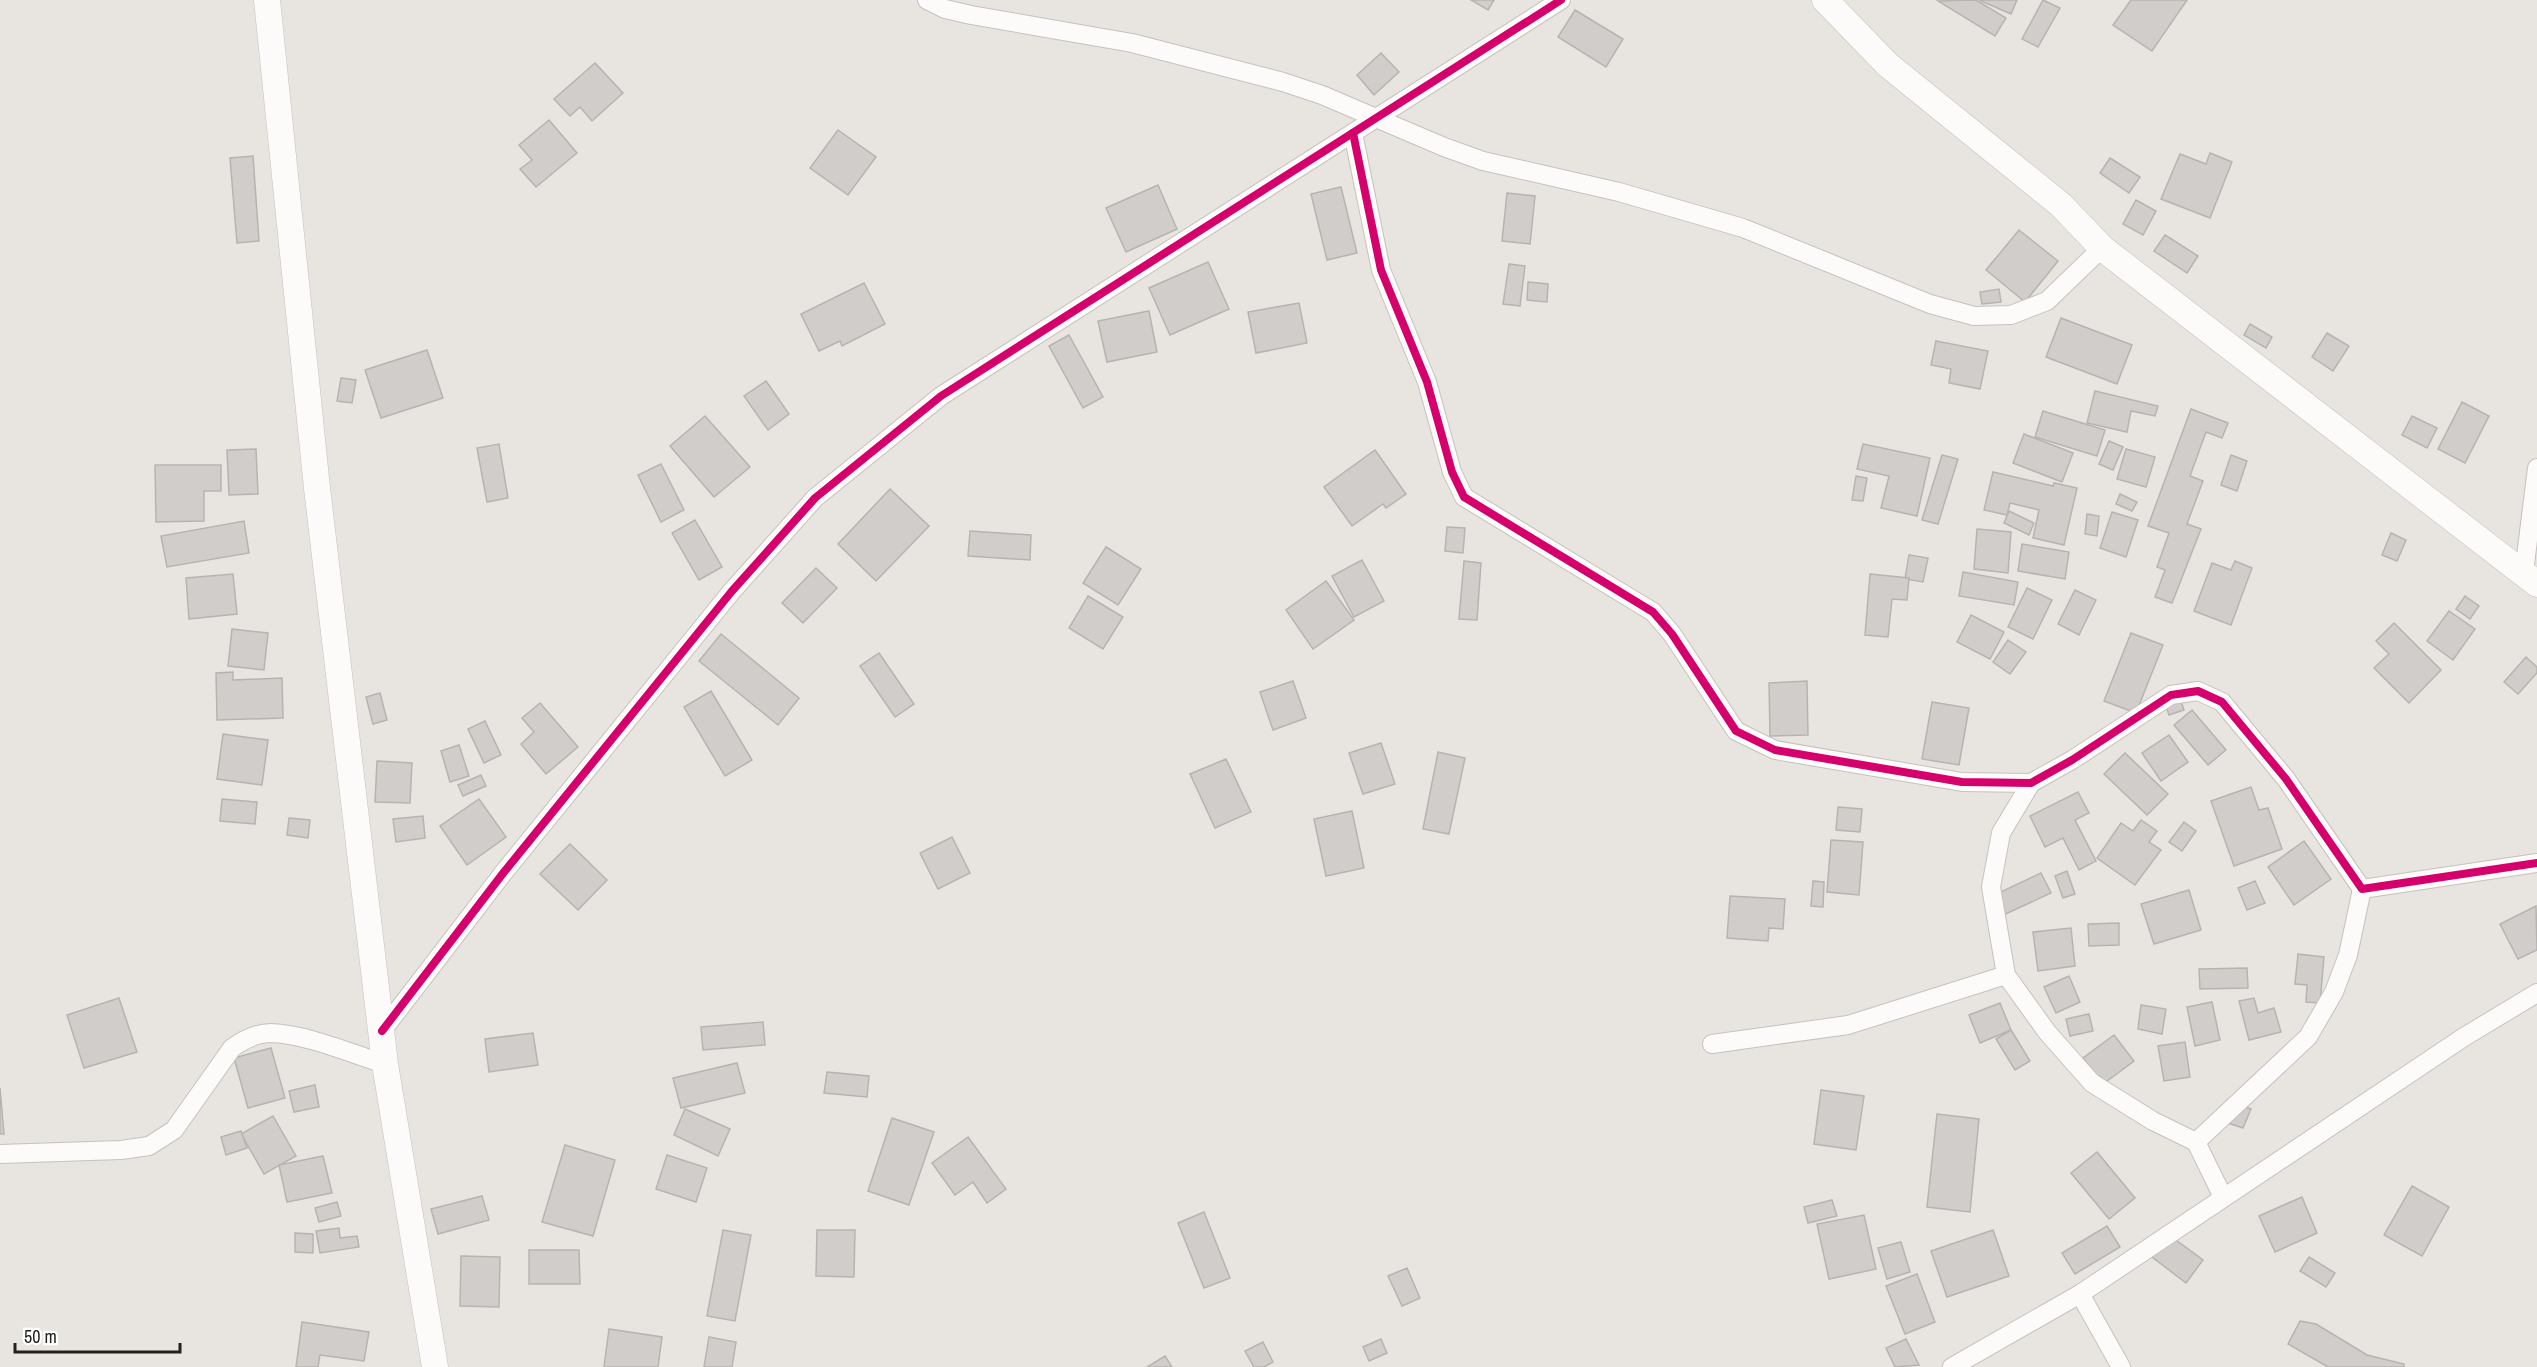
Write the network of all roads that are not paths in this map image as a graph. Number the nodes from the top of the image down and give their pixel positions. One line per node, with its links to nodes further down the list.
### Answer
1 (267, 0): 15 (street)
2 (927, 0): 5 (street)
3 (1561, 0): 5 (street)
4 (1825, 0): 7 (street)
5 (1375, 118): 6 (street); 7 (street)
6 (1353, 133): 10 (street); 15 (street)
7 (2102, 248): 9 (street)
8 (2537, 468): 9 (street)
9 (2531, 578)
10 (2031, 783): 12 (street); 13 (street)
11 (2537, 863): 12 (street)
12 (2362, 890): 18 (street)
13 (2006, 975): 16 (street); 18 (street)
14 (2537, 993): 20 (street)
15 (382, 1031): 17 (street)
16 (1712, 1044)
17 (385, 1064): 19 (street); 22 (street)
18 (2196, 1142): 20 (street)
19 (0, 1154)
20 (2223, 1197): 21 (street)
21 (2080, 1294): 23 (street); 24 (street)
22 (435, 1367)
23 (1952, 1367)
24 (2121, 1367)

